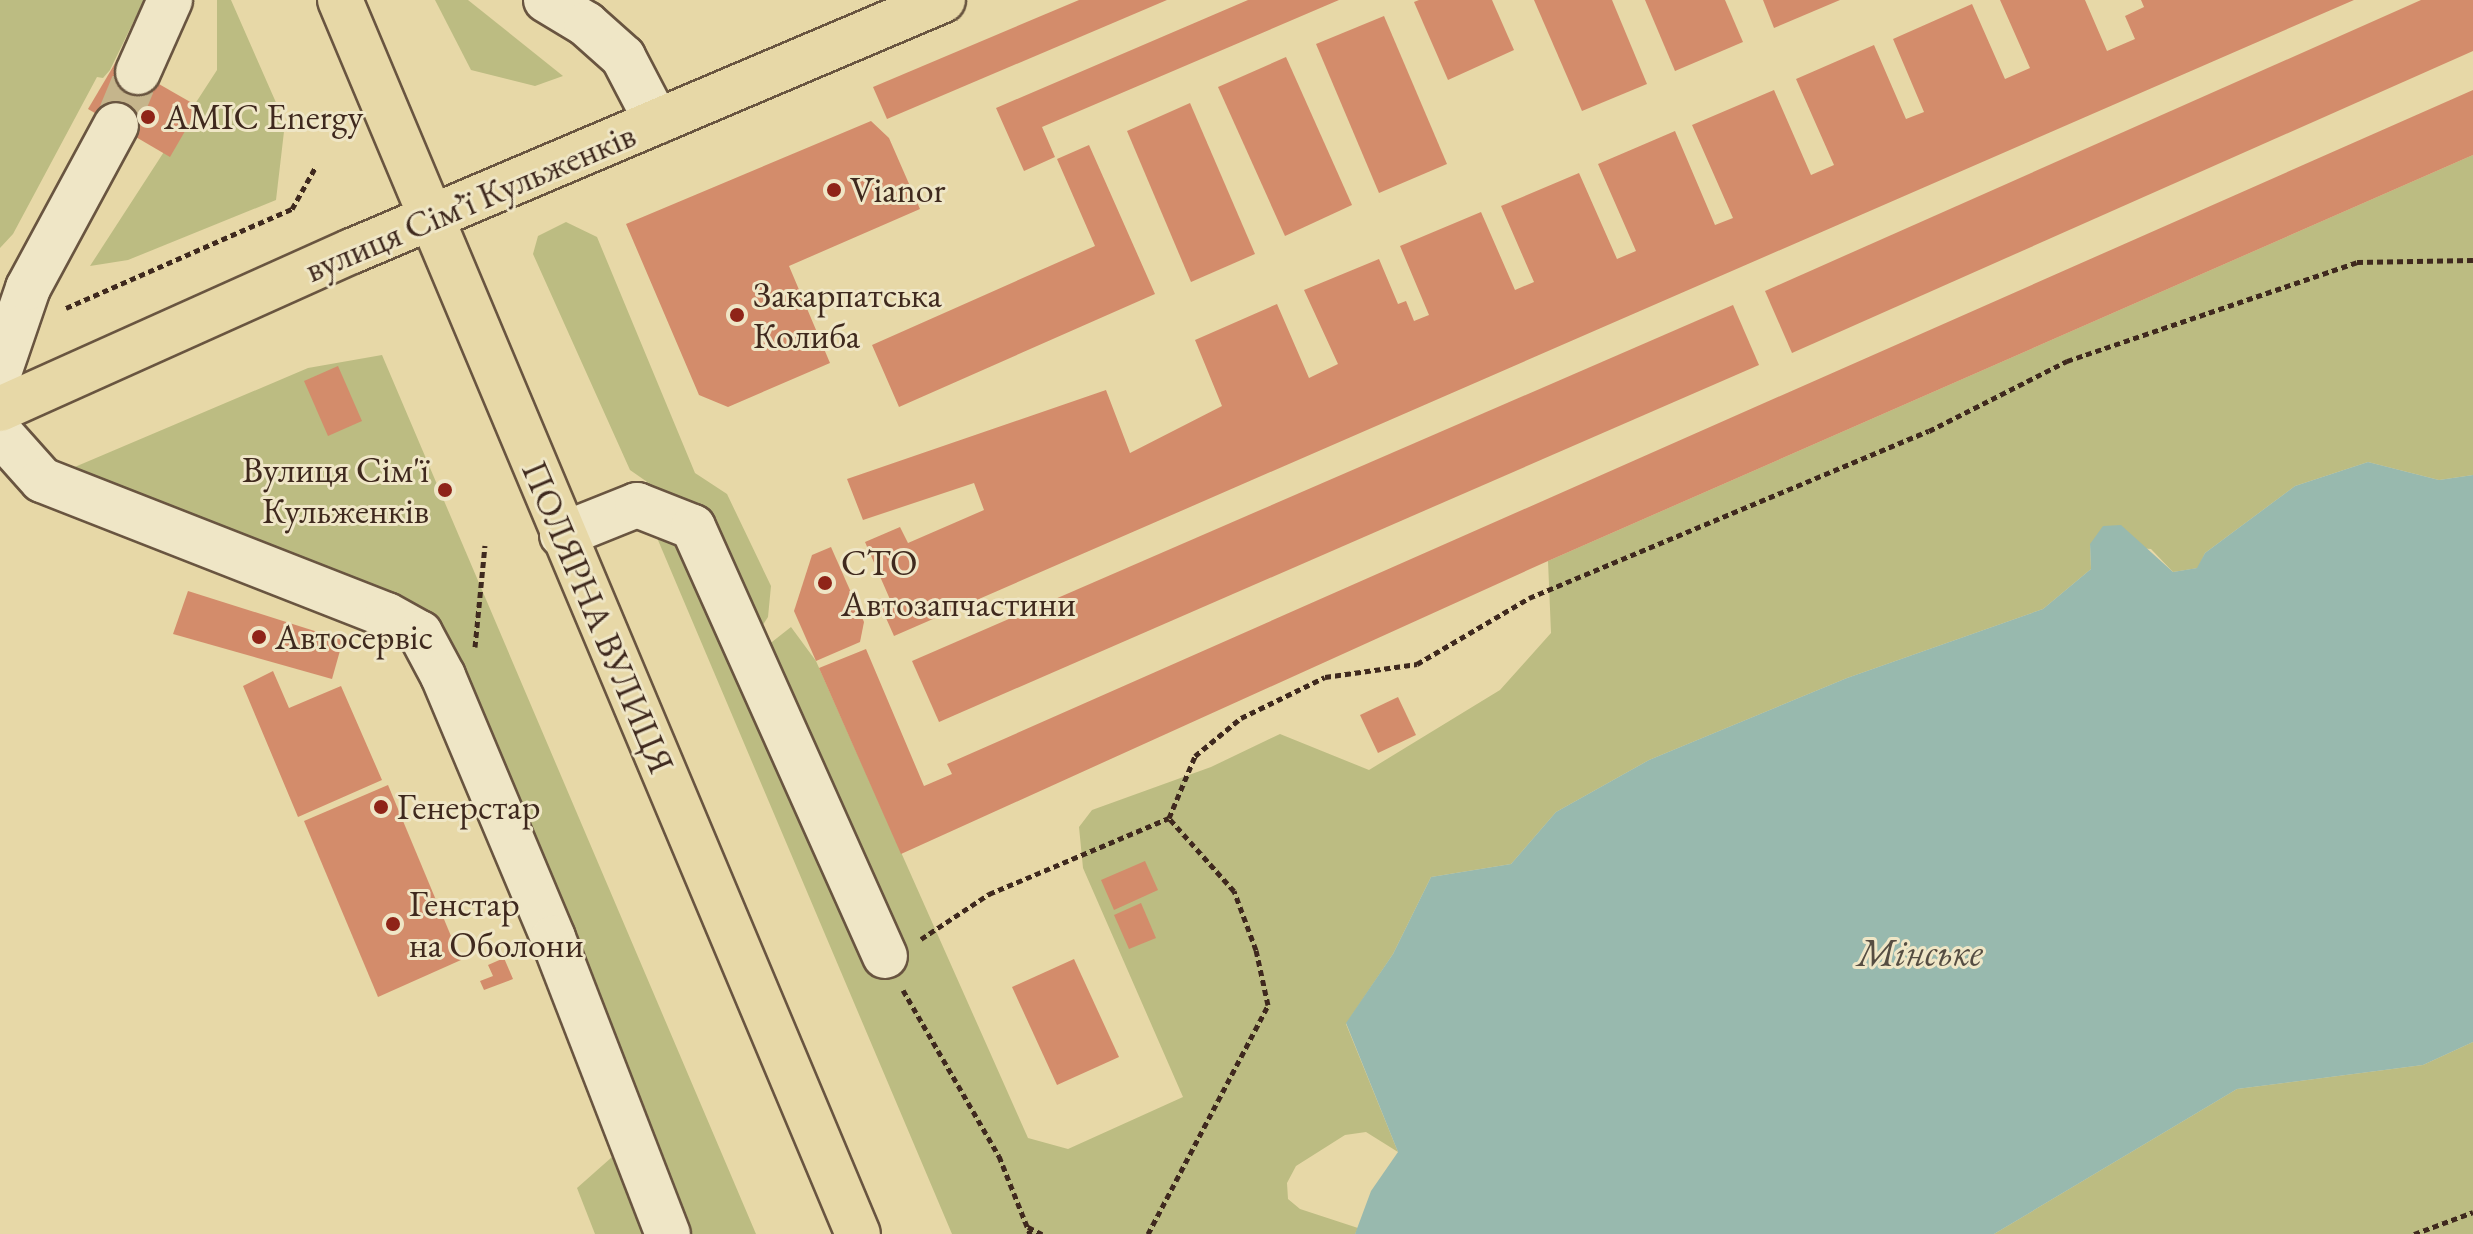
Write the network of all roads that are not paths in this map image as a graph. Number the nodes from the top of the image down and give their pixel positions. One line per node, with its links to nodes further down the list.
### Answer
1 (170, 0): 5 (lane)
2 (340, 0): 8 (main road, ПОЛЯРНА ВУЛИЦЯ)
3 (546, 0): 6 (lane)
4 (943, 0): 6 (main road, вулиця Сімʼї Кульженків)
5 (138, 72)
6 (657, 122): 8 (main road, вулиця Сімʼї Кульженків)
7 (116, 125): 9 (lane)
8 (431, 217): 10 (main road, вулиця Сімʼї Кульженків); 12 (main road, ПОЛЯРНА ВУЛИЦЯ)
9 (0, 370)
10 (0, 409)
11 (0, 433): 14 (lane)
12 (562, 535): 13 (lane); 15 (main road, ПОЛЯРНА ВУЛИЦЯ)
13 (891, 967)
14 (668, 1234)
15 (858, 1234)

